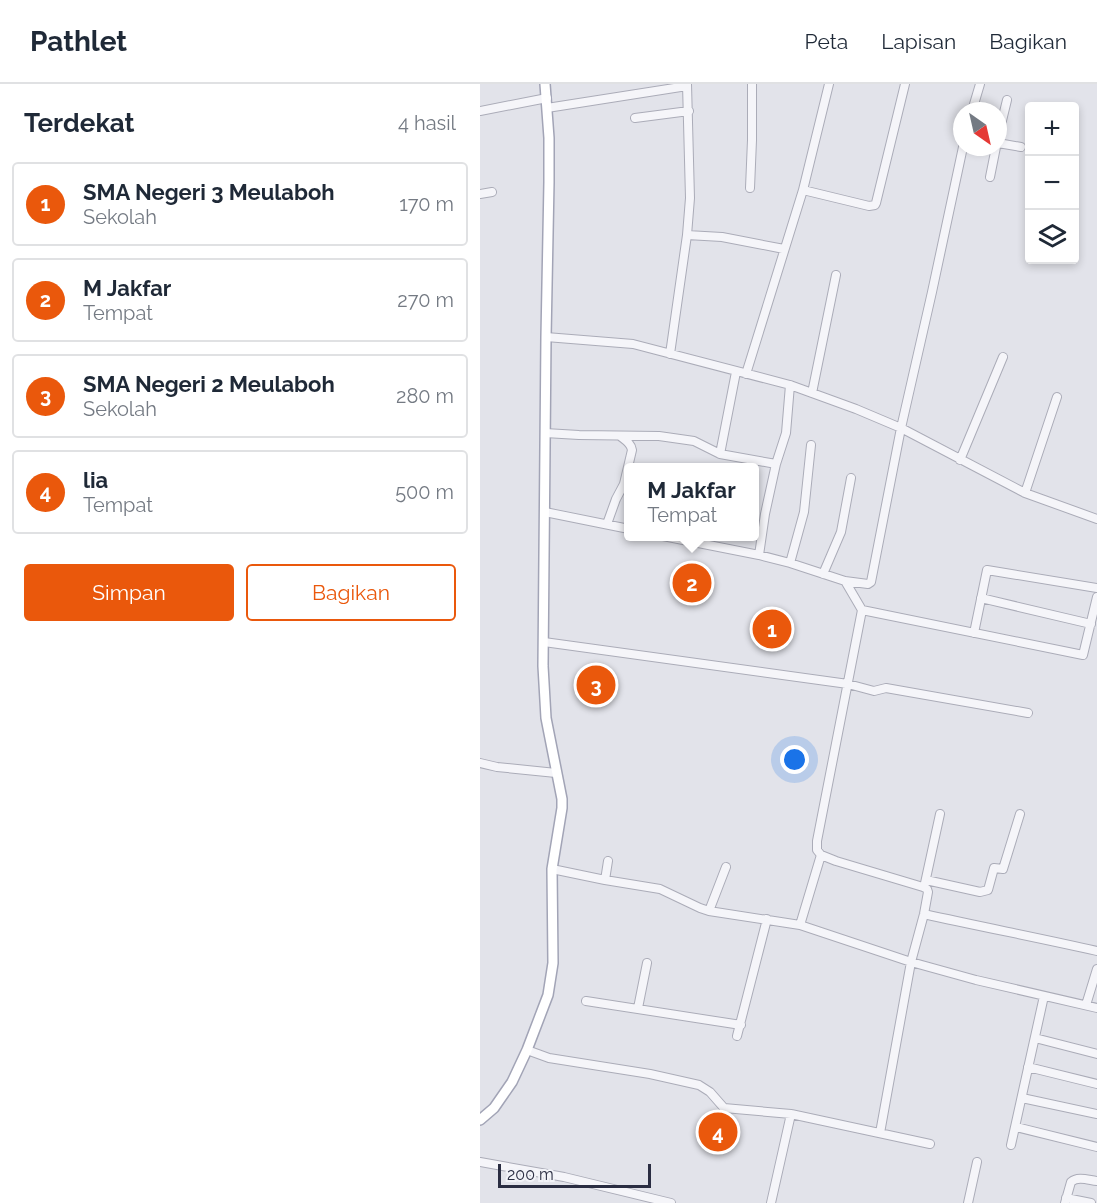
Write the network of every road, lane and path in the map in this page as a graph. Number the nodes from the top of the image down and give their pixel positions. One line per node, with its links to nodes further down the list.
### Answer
1 (545, 84): 8 (main road)
2 (752, 84): 17 (street)
3 (829, 84): 18 (street)
4 (906, 84): 18 (street)
5 (980, 84): 7 (street)
6 (687, 85): 8 (street); 10 (street)
7 (975, 102)
8 (547, 103): 9 (street); 24 (main road)
9 (480, 111)
10 (689, 111): 11 (street); 21 (street)
11 (635, 118)
12 (1007, 145): 13 (street)
13 (1021, 147)
14 (961, 156): 32 (street)
15 (994, 156): 16 (street)
16 (990, 177)
17 (750, 188)
18 (803, 190): 22 (street)
19 (492, 192): 20 (street)
20 (480, 194)
21 (687, 235): 22 (street); 25 (street)
22 (784, 249): 28 (street)
23 (836, 275): 30 (street)
24 (546, 337): 25 (street); 33 (main road)
25 (670, 354): 27 (street)
26 (1003, 357): 37 (street)
27 (736, 372): 28 (street); 36 (street)
28 (746, 374): 29 (street)
29 (790, 385): 30 (street); 39 (street)
30 (812, 393): 32 (street)
31 (1057, 397): 42 (street)
32 (901, 428): 37 (street); 51 (street)
33 (545, 433): 34 (street); 43 (main road)
34 (620, 436): 36 (street); 38 (street)
35 (811, 445): 49 (street)
36 (720, 454): 39 (street)
37 (960, 460): 42 (street)
38 (629, 463)
39 (776, 464): 48 (street)
40 (851, 478): 50 (street)
41 (624, 484): 45 (street)
42 (1025, 493): 44 (street)
43 (545, 512): 45 (street); 58 (main road)
44 (1097, 519)
45 (607, 524): 46 (street)
46 (624, 528)
47 (684, 541): 48 (street)
48 (759, 555): 49 (street)
49 (790, 563): 50 (street)
50 (823, 574): 51 (street)
51 (844, 582): 55 (street)
52 (1097, 588): 54 (street)
53 (1097, 597): 56 (street)
54 (981, 598): 56 (street); 57 (street)
55 (862, 610): 57 (street); 59 (street)
56 (1091, 624): 57 (street)
57 (974, 633)
58 (544, 642): 59 (street); 62 (main road)
59 (848, 684): 60 (street); 65 (street)
60 (1028, 713)
61 (480, 763): 62 (street)
62 (556, 773): 68 (main road)
63 (940, 814): 70 (street)
64 (1020, 814): 70 (street)
65 (821, 855): 70 (street); 74 (street)
66 (608, 861): 69 (street)
67 (726, 867): 71 (street)
68 (552, 869): 69 (street); 87 (main road)
69 (605, 880): 71 (street)
70 (924, 884): 72 (street)
71 (710, 911): 73 (street)
72 (924, 914): 75 (street); 76 (street)
73 (767, 919): 74 (street); 84 (street)
74 (800, 925): 76 (street)
75 (1097, 951)
76 (911, 962): 79 (street); 96 (street)
77 (647, 963): 82 (street)
78 (1097, 969): 81 (street)
79 (1044, 996): 81 (street); 86 (street)
80 (586, 1001): 82 (street)
81 (1086, 1005): 83 (street)
82 (638, 1008): 84 (street)
83 (1097, 1008)
84 (741, 1025): 85 (street)
85 (737, 1036)
86 (1035, 1038): 88 (street); 89 (street)
87 (526, 1050): 92 (street); 94 (main road)
88 (1097, 1054)
89 (1028, 1067): 90 (street); 91 (street)
90 (1097, 1084)
91 (1022, 1098): 93 (street); 95 (street)
92 (791, 1114): 96 (street); 105 (street)
93 (1097, 1114)
94 (480, 1120)
95 (1016, 1127): 98 (street); 99 (street)
96 (880, 1133): 97 (street)
97 (930, 1144)
98 (1011, 1145)
99 (1097, 1147)
100 (480, 1162): 104 (street)
101 (977, 1162): 106 (street)
102 (1097, 1181): 103 (street)
103 (1066, 1201): 107 (street)
104 (671, 1203)
105 (771, 1203)
106 (968, 1203)
107 (1091, 1203)

